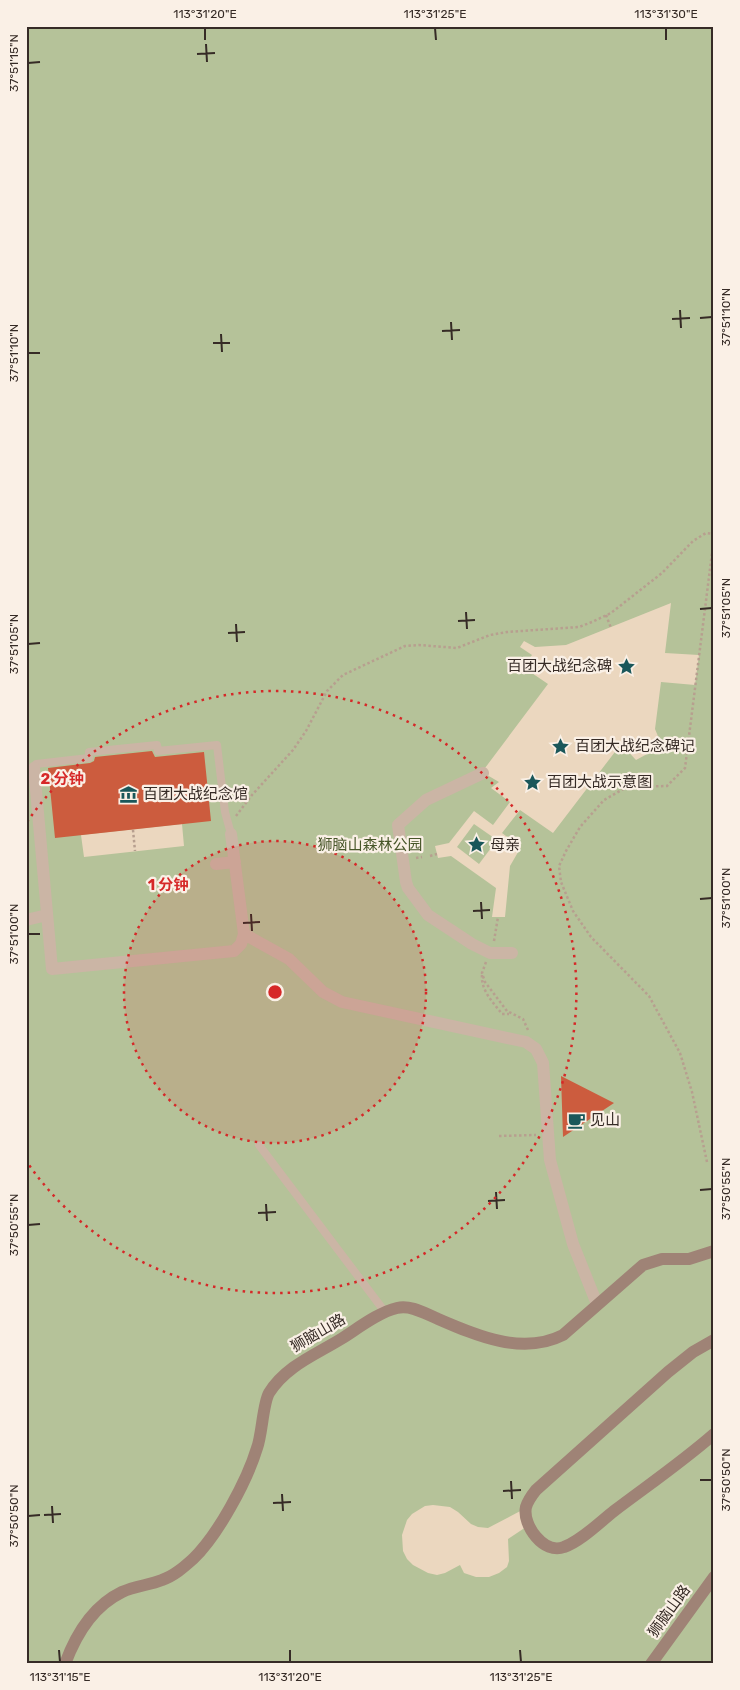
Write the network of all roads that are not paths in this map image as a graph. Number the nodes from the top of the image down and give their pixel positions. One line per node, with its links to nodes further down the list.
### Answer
1 (34, 768): 3 (lane); 6 (street)
2 (483, 773): 9 (street)
3 (231, 834): 4 (street)
4 (235, 862): 5 (street); 8 (street)
5 (216, 864)
6 (47, 915): 7 (street); 8 (street)
7 (26, 920)
8 (244, 934): 12 (street)
9 (512, 953)
10 (259, 1145): 13 (lane)
11 (714, 1251): 12 (street, 狮脑山路)
12 (596, 1304): 13 (street, 狮脑山路)
13 (385, 1312): 17 (street, 狮脑山路)
14 (714, 1340): 15 (street)
15 (714, 1434)
16 (714, 1577): 18 (street, 狮脑山路)
17 (65, 1664)
18 (651, 1664)

